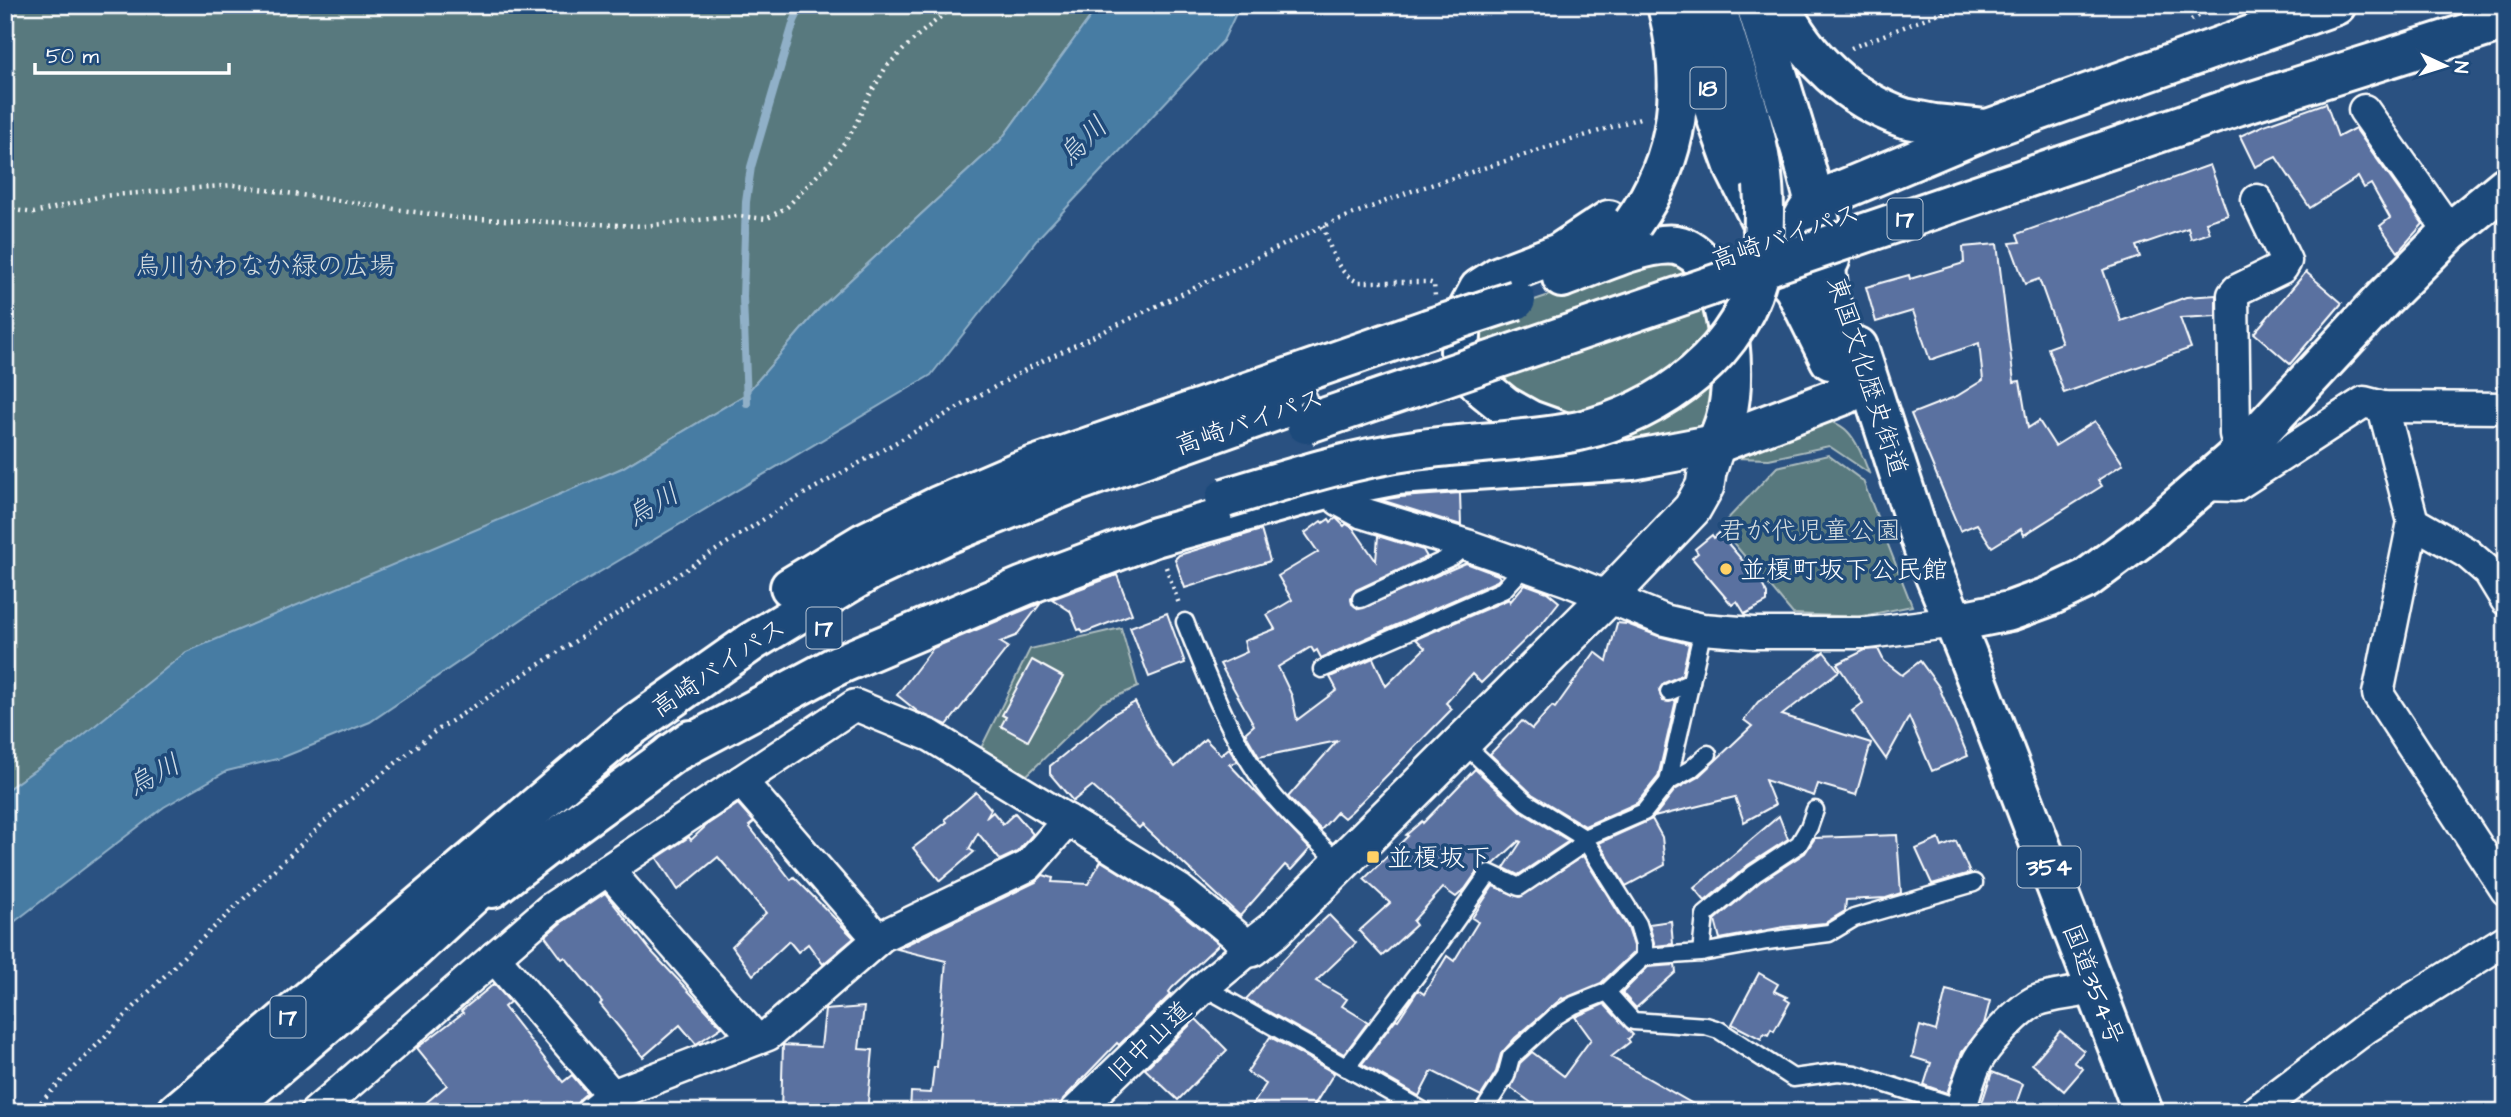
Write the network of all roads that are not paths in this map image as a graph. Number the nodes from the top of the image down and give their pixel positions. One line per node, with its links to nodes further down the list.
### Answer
1 (1653, 5): 15 (highway)
2 (1667, 5): 15 (highway, bridge)
3 (1683, 5): 18 (highway, 18, bridge)
4 (1716, 5): 42 (highway, bridge)
5 (1756, 5): 14 (highway, bridge)
6 (1780, 5): 11 (highway, bridge)
7 (2336, 5): 11 (highway, 17)
8 (2468, 5): 22 (highway, 高崎バイパス / 17)
9 (2506, 21): 22 (highway, 高崎バイパス / 17, bridge)
10 (2364, 110): 16 (street)
11 (1988, 129): 14 (highway, 17)
12 (2506, 186): 16 (highway)
13 (2257, 200): 25 (street)
14 (1818, 220): 18 (highway); 19 (highway); 30 (highway, 東国文化歴史街道 / 354)
15 (1621, 221): 17 (highway); 24 (highway)
16 (2450, 232): 25 (highway)
17 (1562, 278): 23 (highway); 53 (highway, bridge)
18 (1790, 282): 19 (highway, 東国文化歴史街道 / 354)
19 (1847, 394): 23 (highway); 30 (highway, 東国文化歴史街道 / 354)
20 (2384, 407): 21 (street); 26 (street); 28 (street)
21 (2506, 408)
22 (1302, 413): 53 (highway, 高崎バイパス / 17)
23 (1716, 444): 24 (highway); 32 (street)
24 (1679, 451): 27 (highway)
25 (2240, 453): 26 (highway)
26 (2203, 485): 36 (highway)
27 (1330, 488): 29 (street); 42 (highway)
28 (2413, 522): 34 (street); 52 (street)
29 (1467, 545): 31 (street); 33 (lane)
30 (1923, 547): 36 (highway, 東国文化歴史街道 / 354)
31 (1525, 565): 32 (street); 38 (lane)
32 (1608, 597): 37 (street); 41 (street)
33 (1361, 598)
34 (2506, 600)
35 (1185, 622): 49 (lane)
36 (1955, 622): 37 (street); 60 (highway, 国道354号 / 354)
37 (1703, 629): 39 (lane)
38 (1322, 669)
39 (1691, 682): 40 (lane); 45 (lane)
40 (1669, 692)
41 (1462, 742): 48 (lane); 49 (street)
42 (671, 754): 53 (highway)
43 (1708, 754): 45 (lane)
44 (741, 781): 47 (street); 50 (street); 54 (street)
45 (1668, 782): 48 (lane)
46 (1815, 810): 56 (lane)
47 (1068, 820): 54 (street); 59 (street)
48 (1584, 838): 58 (lane); 63 (lane)
49 (1340, 864): 59 (street)
50 (608, 870): 57 (street); 62 (street)
51 (1974, 883): 56 (lane)
52 (2506, 890)
53 (405, 937): 66 (highway, 高崎バイパス / 17); 67 (highway, 高崎バイパス / 17)
54 (878, 939): 62 (street)
55 (2506, 940): 73 (street)
56 (1701, 953): 58 (lane)
57 (494, 957): 64 (street); 68 (street)
58 (1644, 957): 61 (lane)
59 (1226, 968): 63 (lane); 69 (street, 旧中山道)
60 (2095, 988): 65 (street); 72 (highway, 国道354号 / 354)
61 (1607, 992): 65 (lane); 71 (lane)
62 (756, 1039): 64 (street)
63 (1346, 1068): 70 (lane)
64 (601, 1103)
65 (1961, 1110)
66 (177, 1112)
67 (224, 1112)
68 (316, 1112)
69 (1075, 1112)
70 (1425, 1112)
71 (1483, 1112)
72 (2143, 1112)
73 (2255, 1112)

